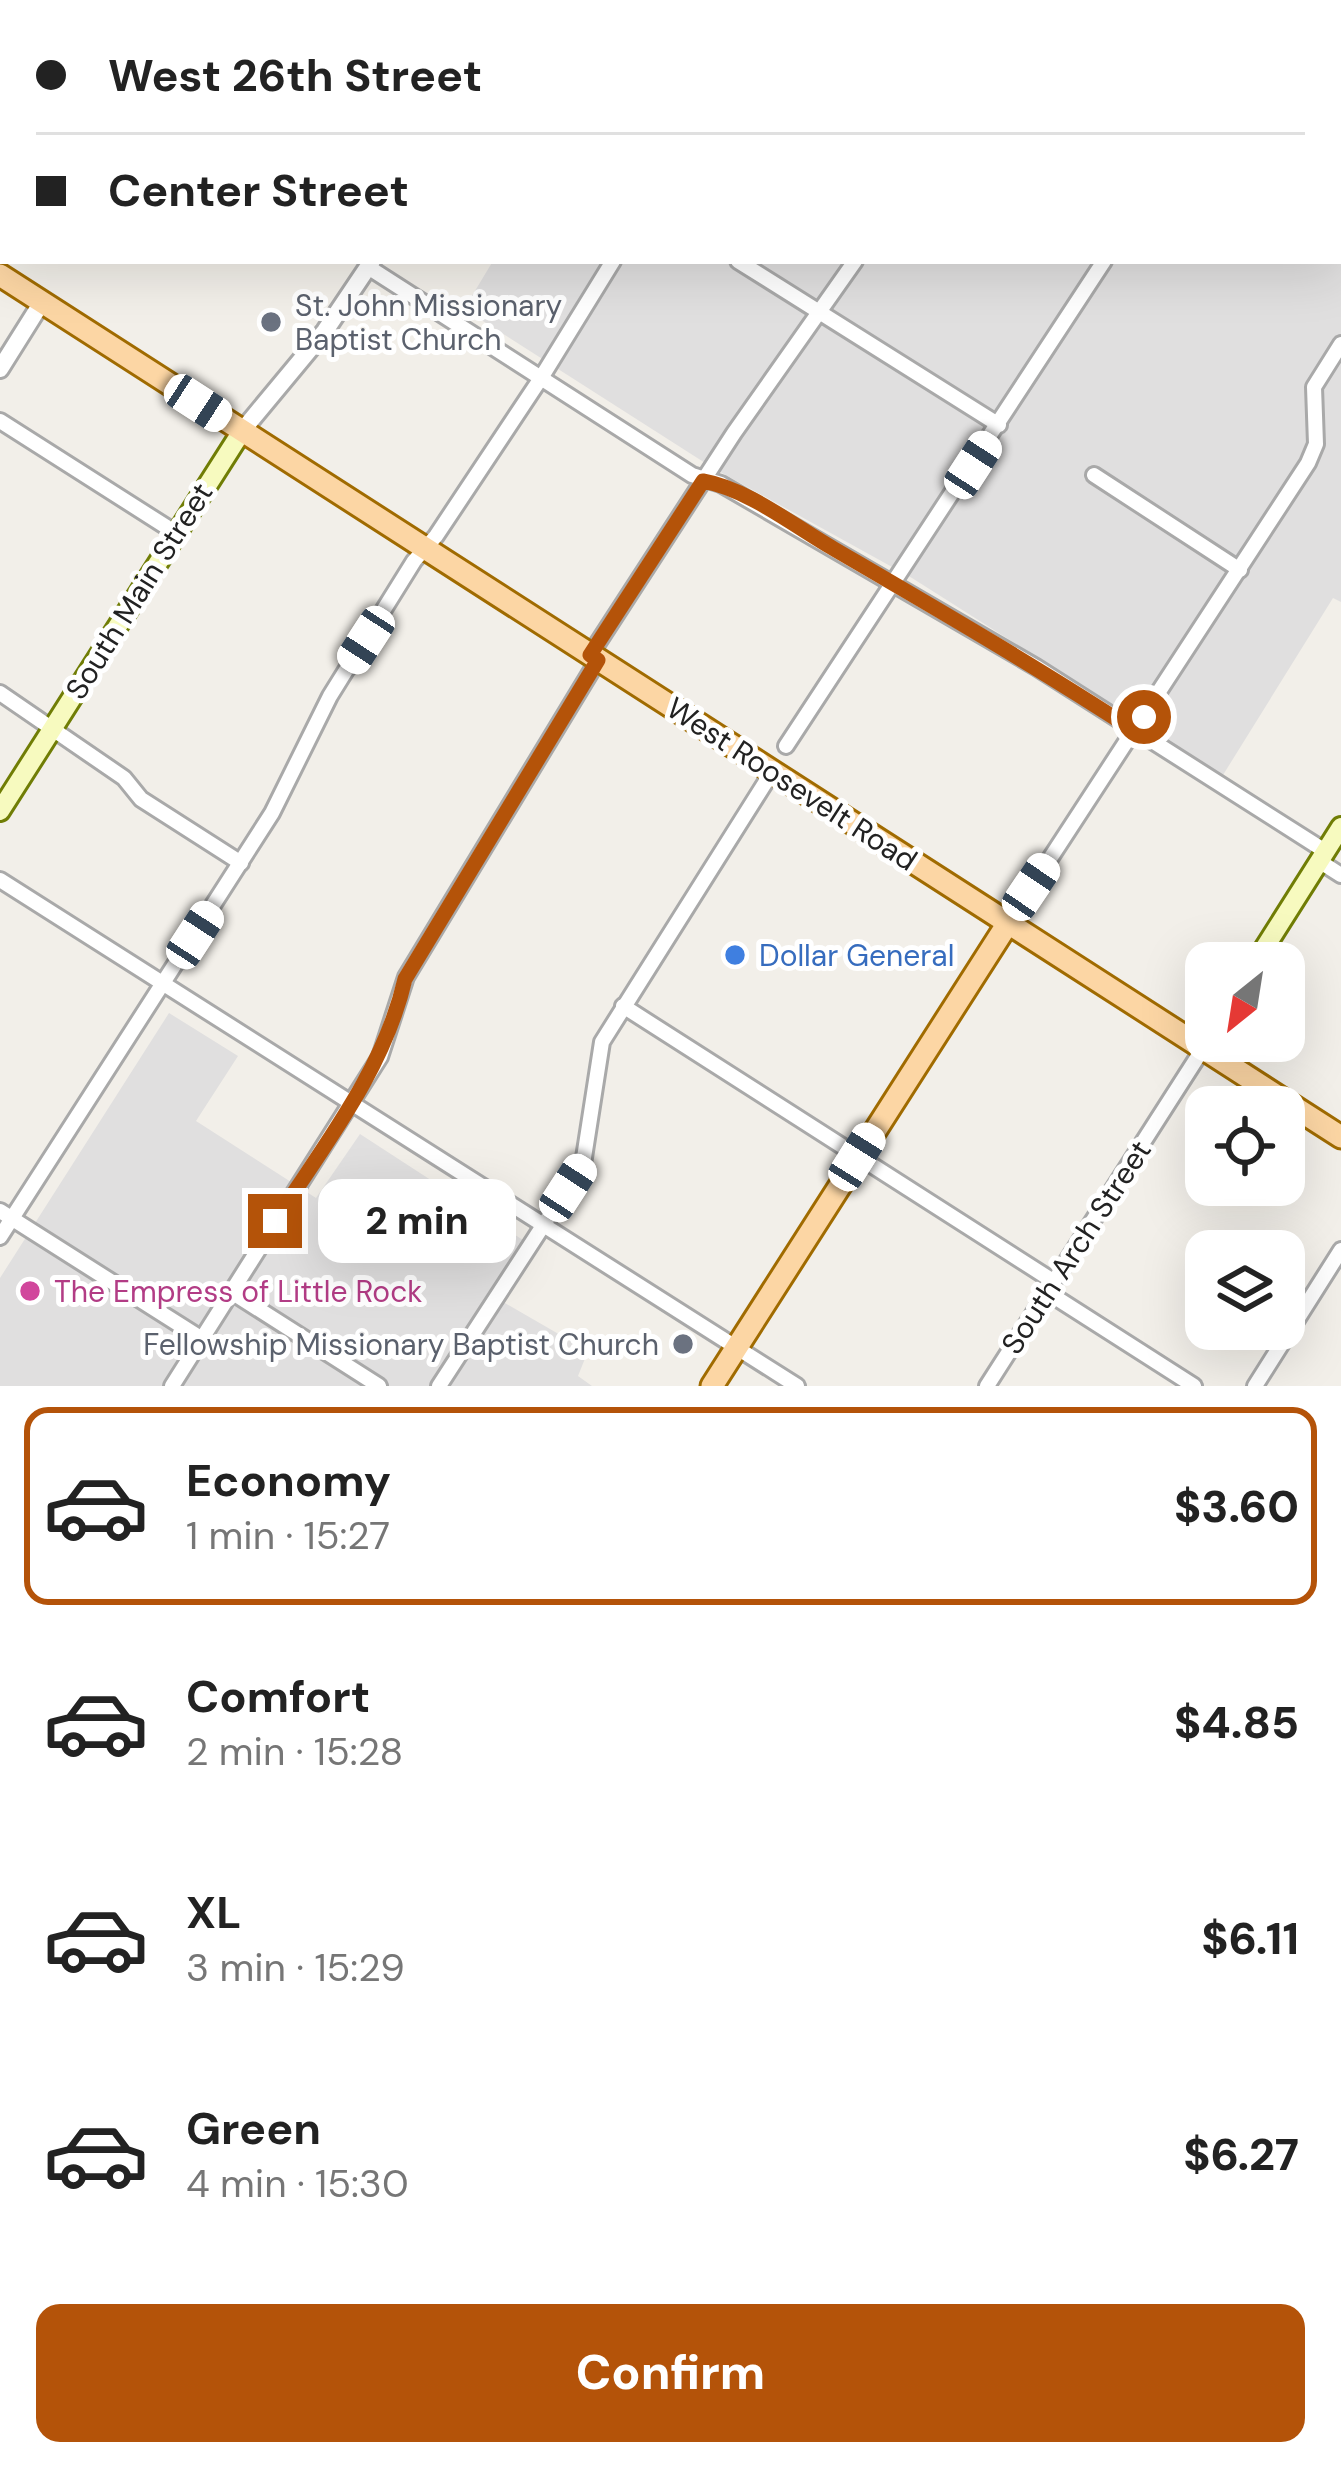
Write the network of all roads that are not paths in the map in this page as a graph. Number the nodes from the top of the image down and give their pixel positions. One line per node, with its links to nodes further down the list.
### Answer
1 (370, 264): 11 (street); 14 (street, South Main Street)
2 (611, 264): 11 (street)
3 (743, 264): 8 (street)
4 (853, 264): 8 (street)
5 (1102, 264): 13 (street)
6 (0, 274): 7 (main road, West Roosevelt Road)
7 (42, 302): 10 (street); 14 (main road, West Roosevelt Road)
8 (818, 311): 13 (street); 16 (street)
9 (1341, 344): 19 (street)
10 (0, 369)
11 (541, 378): 16 (street); 18 (street)
12 (0, 421): 17 (street)
13 (998, 425): 20 (street)
14 (242, 431): 17 (main road, South Main Street); 18 (main road, West Roosevelt Road)
15 (1094, 475): 19 (street)
16 (703, 481): 20 (street); 21 (street)
17 (176, 532): 23 (main road, South Main Street)
18 (427, 549): 21 (main road, West Roosevelt Road); 30 (street)
19 (1240, 570): 24 (street)
20 (895, 585): 24 (street); 25 (street)
21 (594, 657): 26 (main road, West Roosevelt Road); 40 (street)
22 (0, 693): 23 (street)
23 (52, 728): 27 (main road, South Main Street); 30 (street)
24 (1135, 731): 29 (street); 33 (street)
25 (786, 746)
26 (772, 772): 33 (main road, West Roosevelt Road); 36 (street)
27 (0, 811)
28 (1341, 826): 29 (main road)
29 (1322, 856): 31 (street); 34 (main road)
30 (241, 863): 35 (street)
31 (1341, 875)
32 (0, 880): 35 (street)
33 (1008, 923): 37 (main road, West Roosevelt Road); 42 (main road)
34 (1269, 942)
35 (164, 983): 40 (street); 43 (street)
36 (623, 1006): 42 (street); 44 (street)
37 (1185, 1032)
38 (1193, 1062): 47 (street, South Arch Street)
39 (1231, 1062): 41 (main road, West Roosevelt Road)
40 (351, 1103): 44 (street); 48 (street)
41 (1341, 1137)
42 (857, 1157): 47 (street); 50 (main road)
43 (6, 1215): 45 (street); 49 (street)
44 (544, 1225): 50 (street); 53 (street)
45 (0, 1237)
46 (1341, 1250): 58 (street)
47 (1050, 1286): 56 (street, South Arch Street); 57 (street)
48 (230, 1291): 49 (street); 52 (street)
49 (202, 1339): 51 (street)
50 (736, 1349): 54 (main road); 55 (street)
51 (172, 1386)
52 (379, 1386)
53 (439, 1386)
54 (712, 1386)
55 (796, 1386)
56 (987, 1386)
57 (1194, 1386)
58 (1255, 1386)

